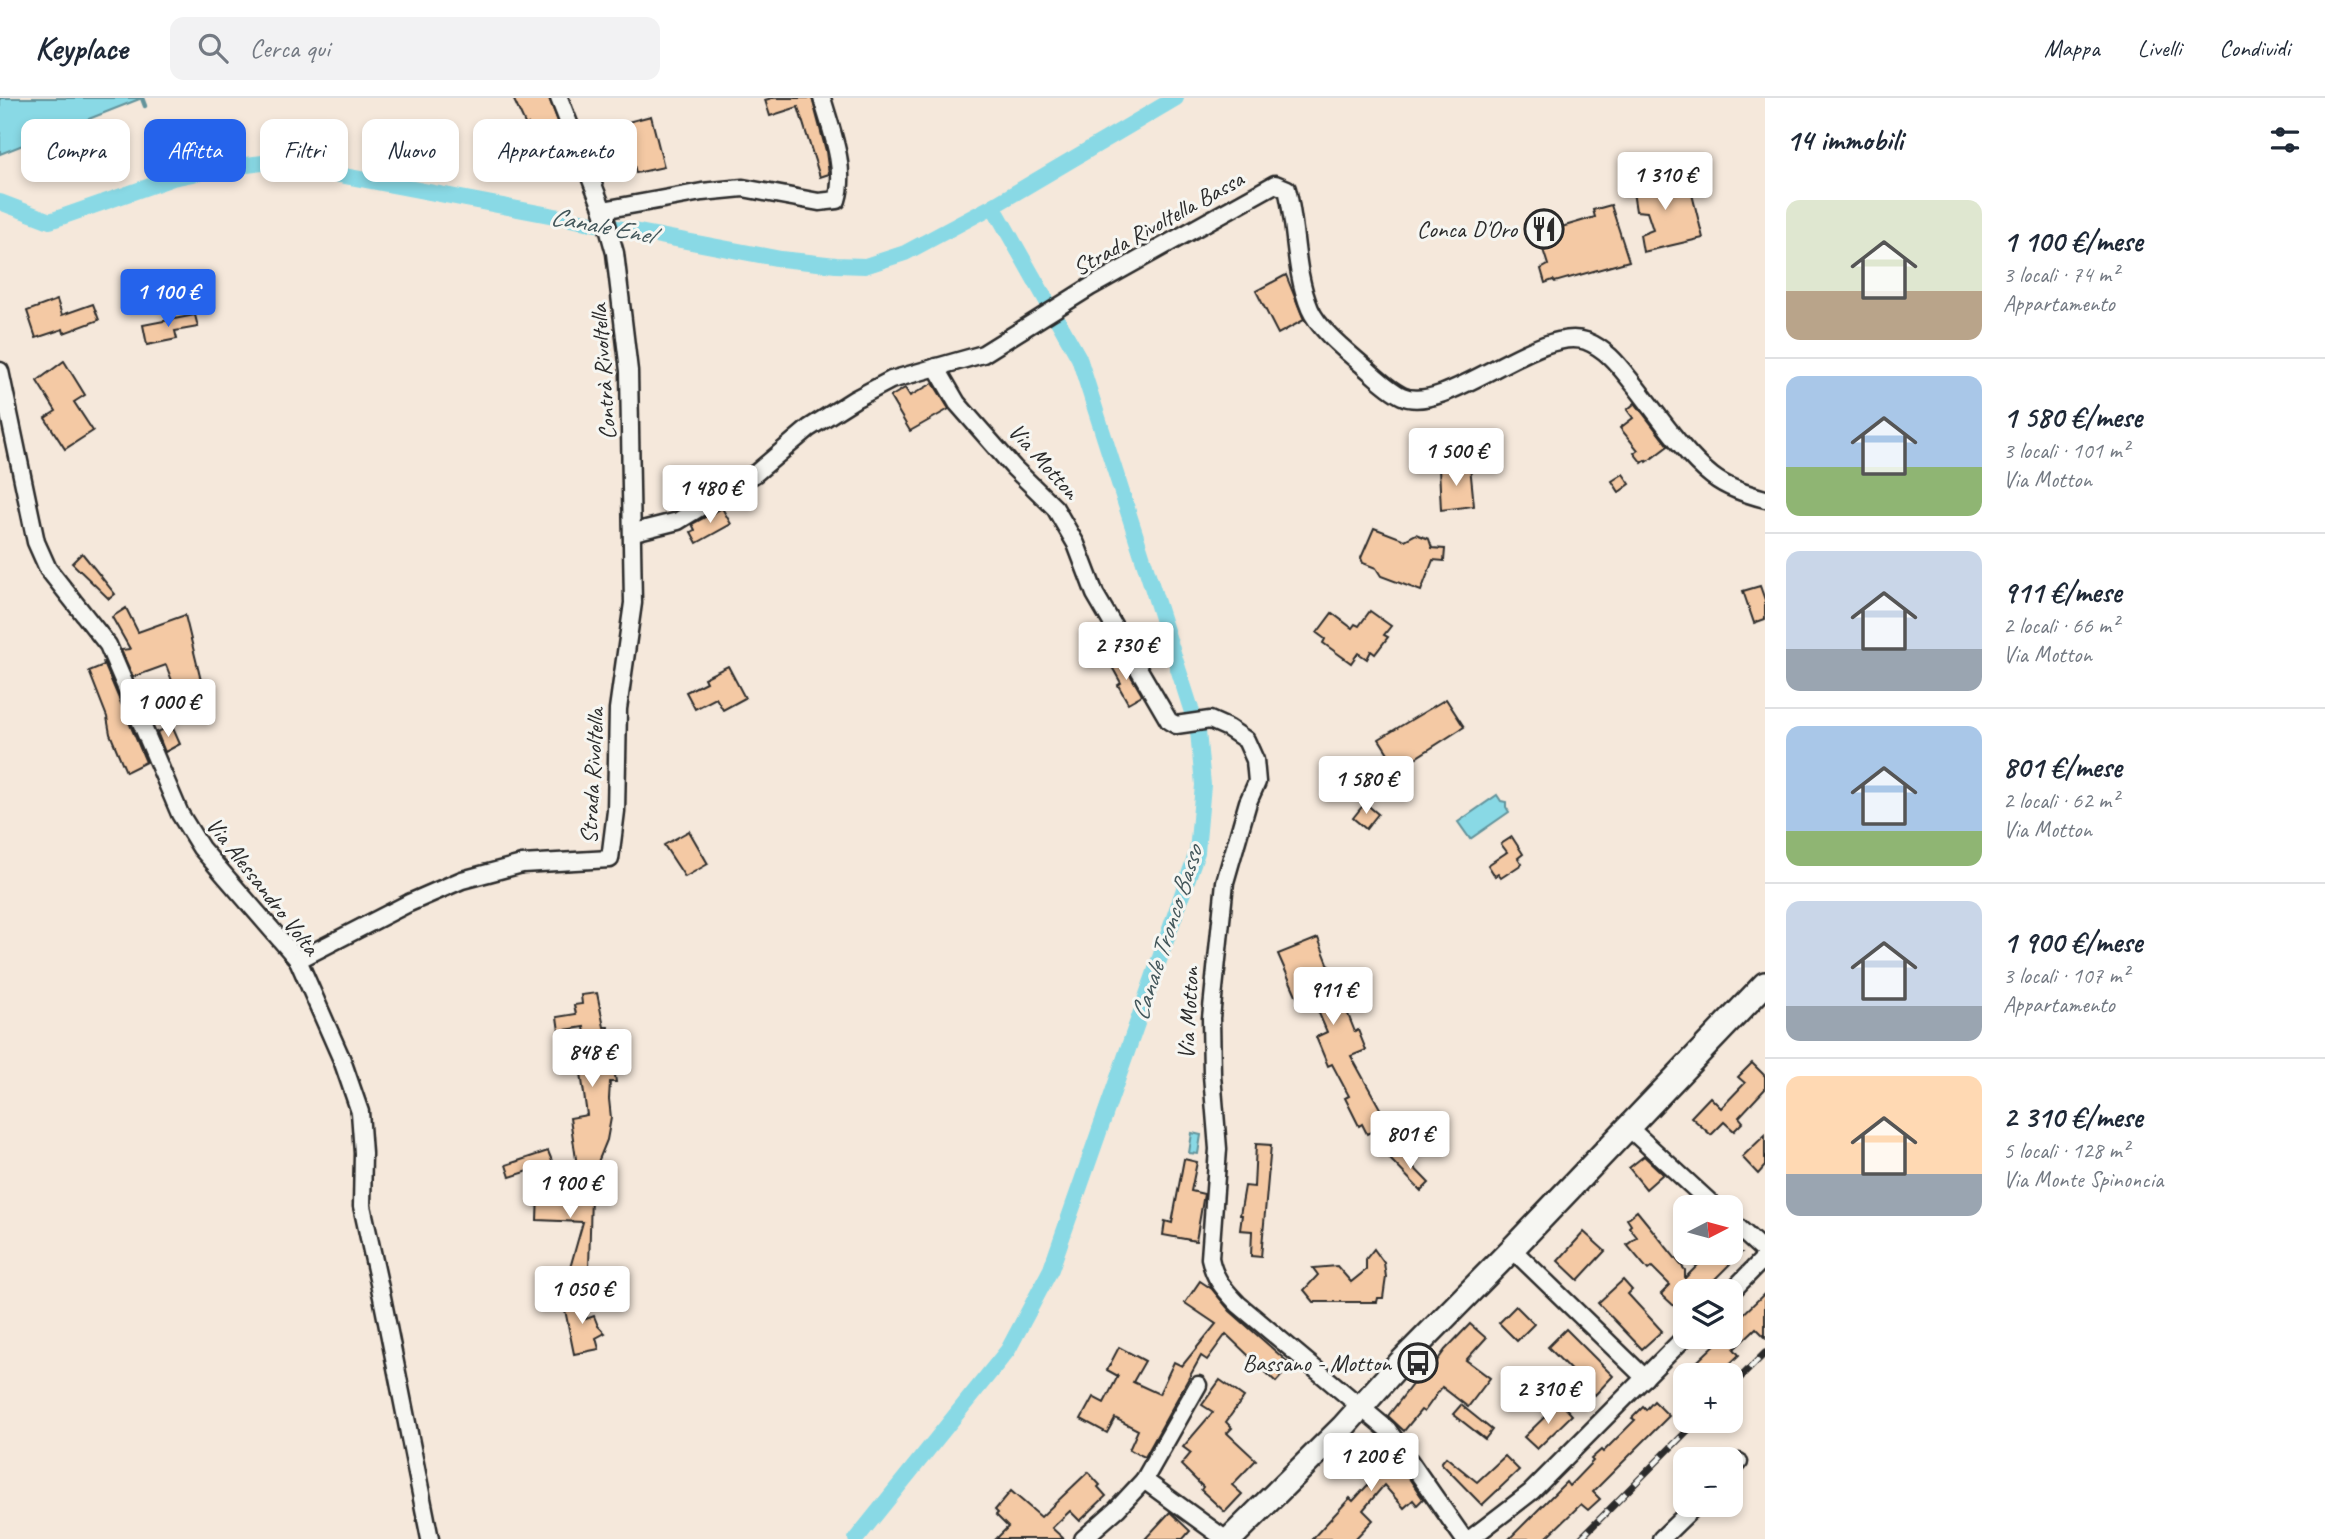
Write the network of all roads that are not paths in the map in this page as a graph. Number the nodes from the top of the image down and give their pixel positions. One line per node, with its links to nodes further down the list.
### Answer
1 (559, 98): 3 (street, Contrà Rivoltella)
2 (822, 98): 3 (street)
3 (603, 210): 7 (street, Contrà Rivoltella)
4 (936, 367): 6 (street, Strada Rivoltella Bassa); 7 (street, Strada Rivoltella Bassa); 19 (street, Via Motton)
5 (0, 371): 8 (street, Via Alessandro Volta)
6 (1765, 499)
7 (634, 532): 8 (street, Strada Rivoltella)
8 (298, 960): 22 (street, Via Alessandro Volta)
9 (1765, 985): 10 (main road)
10 (1628, 1127): 11 (street); 13 (main road)
11 (1702, 1195)
12 (1743, 1233): 14 (street)
13 (1512, 1250): 17 (street); 19 (main road)
14 (1765, 1255): 15 (street)
15 (1743, 1279)
16 (1673, 1349): 17 (street)
17 (1645, 1378): 27 (street)
18 (1198, 1385): 20 (street)
19 (1359, 1407): 25 (main road); 26 (street, Via Motton)
20 (1144, 1480): 23 (street); 24 (street)
21 (1684, 1517): 28 (street)
22 (430, 1539)
23 (1083, 1539)
24 (1225, 1539)
25 (1230, 1539)
26 (1465, 1539)
27 (1470, 1539)
28 (1661, 1539)

